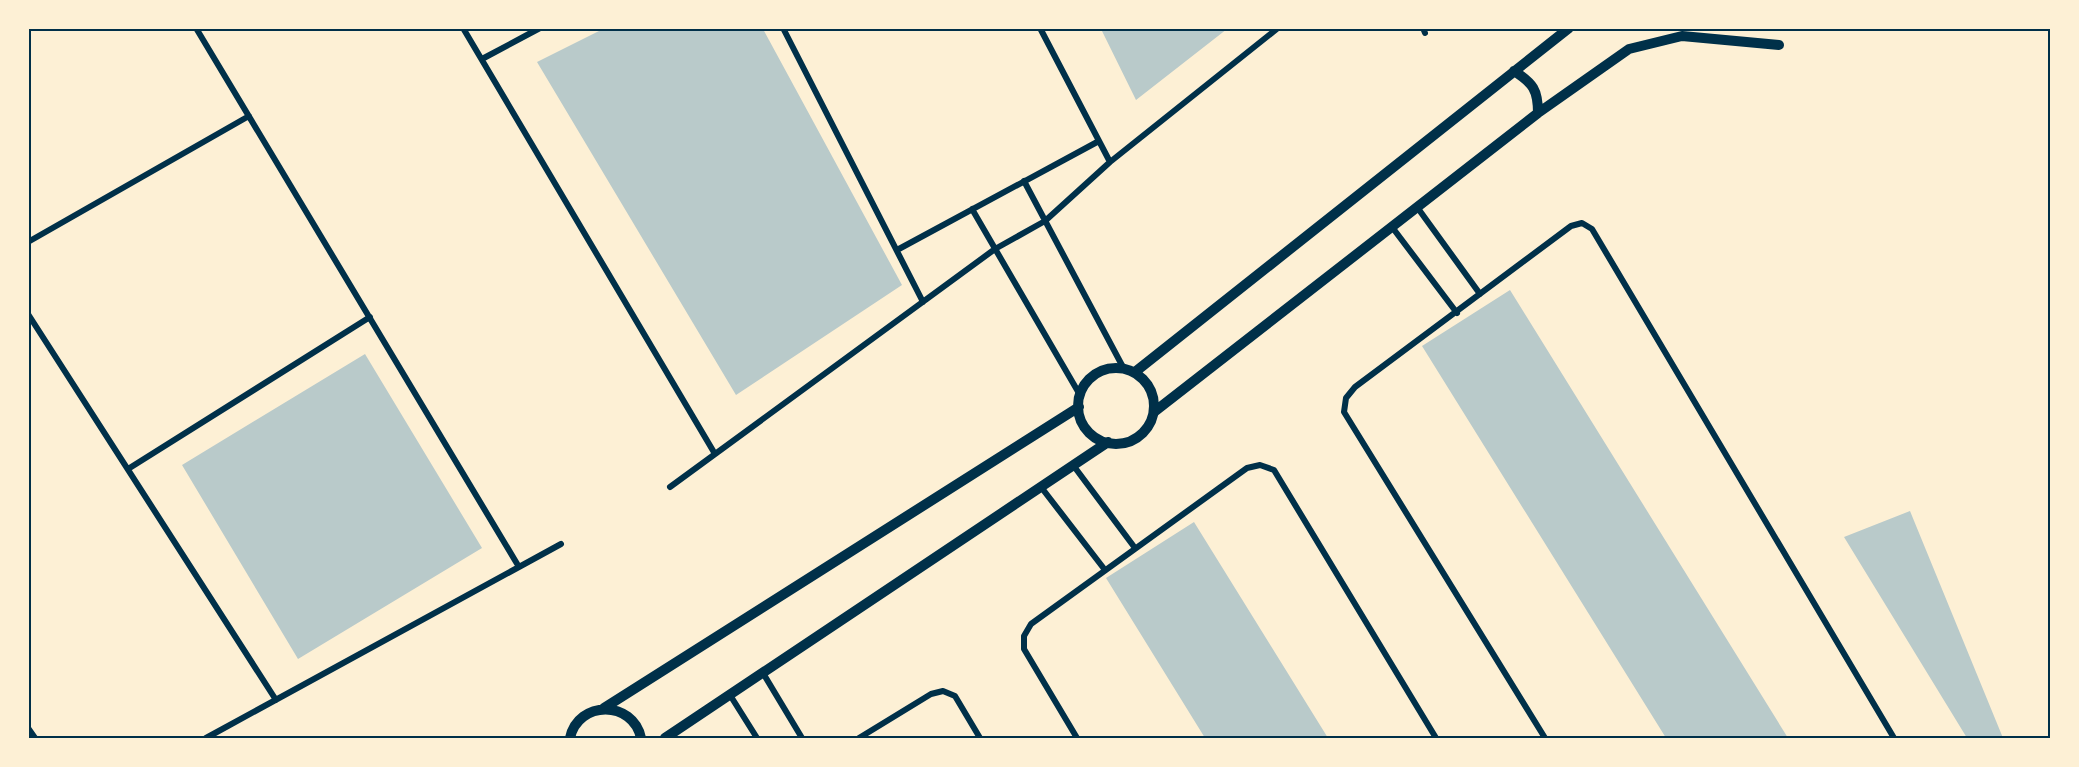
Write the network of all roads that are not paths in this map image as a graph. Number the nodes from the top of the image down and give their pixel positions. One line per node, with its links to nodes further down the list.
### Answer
1 (196, 28): 14 (street)
2 (463, 28): 11 (street)
3 (540, 28): 11 (street)
4 (783, 28): 24 (street)
5 (1040, 28): 15 (street)
6 (1278, 28): 16 (street)
7 (1569, 28): 12 (street)
8 (1671, 28): 9 (street)
9 (1682, 36): 10 (street); 13 (street)
10 (1779, 45)
11 (482, 59): 35 (street)
12 (1514, 71): 13 (street); 30 (street)
13 (1538, 113): 18 (street)
14 (249, 116): 22 (street); 29 (street)
15 (1099, 141): 16 (street); 17 (street)
16 (1110, 162): 20 (street)
17 (1024, 181): 19 (street); 20 (street)
18 (1417, 207): 21 (street); 25 (street)
19 (972, 209): 23 (street); 24 (street)
20 (1045, 221): 23 (street); 30 (street)
21 (1392, 226): 27 (street); 33 (street)
22 (28, 242)
23 (995, 249): 26 (street); 31 (street)
24 (897, 250): 26 (street)
25 (1480, 294): 27 (street); 61 (street)
26 (923, 302): 35 (street)
27 (1457, 313): 60 (street)
28 (28, 314): 37 (street)
29 (369, 318): 37 (street); 42 (street)
30 (1129, 370): 31 (street); 33 (street)
31 (1080, 395): 32 (street)
32 (1079, 407): 34 (street); 47 (street)
33 (1154, 412): 34 (street)
34 (1108, 442): 36 (street)
35 (715, 454): 38 (street)
36 (1073, 465): 39 (street); 41 (street)
37 (128, 469): 46 (street)
38 (669, 487)
39 (1041, 487): 43 (street); 44 (street)
40 (561, 544): 42 (street)
41 (1135, 548): 43 (street); 59 (street)
42 (519, 567): 46 (street)
43 (1104, 570): 58 (street)
44 (763, 673): 45 (street); 55 (street)
45 (730, 695): 53 (street); 54 (street)
46 (276, 700): 51 (street)
47 (604, 708): 49 (street); 52 (street)
48 (28, 728): 50 (street)
49 (568, 737)
50 (34, 738)
51 (206, 738)
52 (641, 738)
53 (665, 738)
54 (757, 738)
55 (802, 738)
56 (859, 738): 57 (street)
57 (980, 738)
58 (1077, 738)
59 (1436, 738)
60 (1545, 738)
61 (1894, 738)

